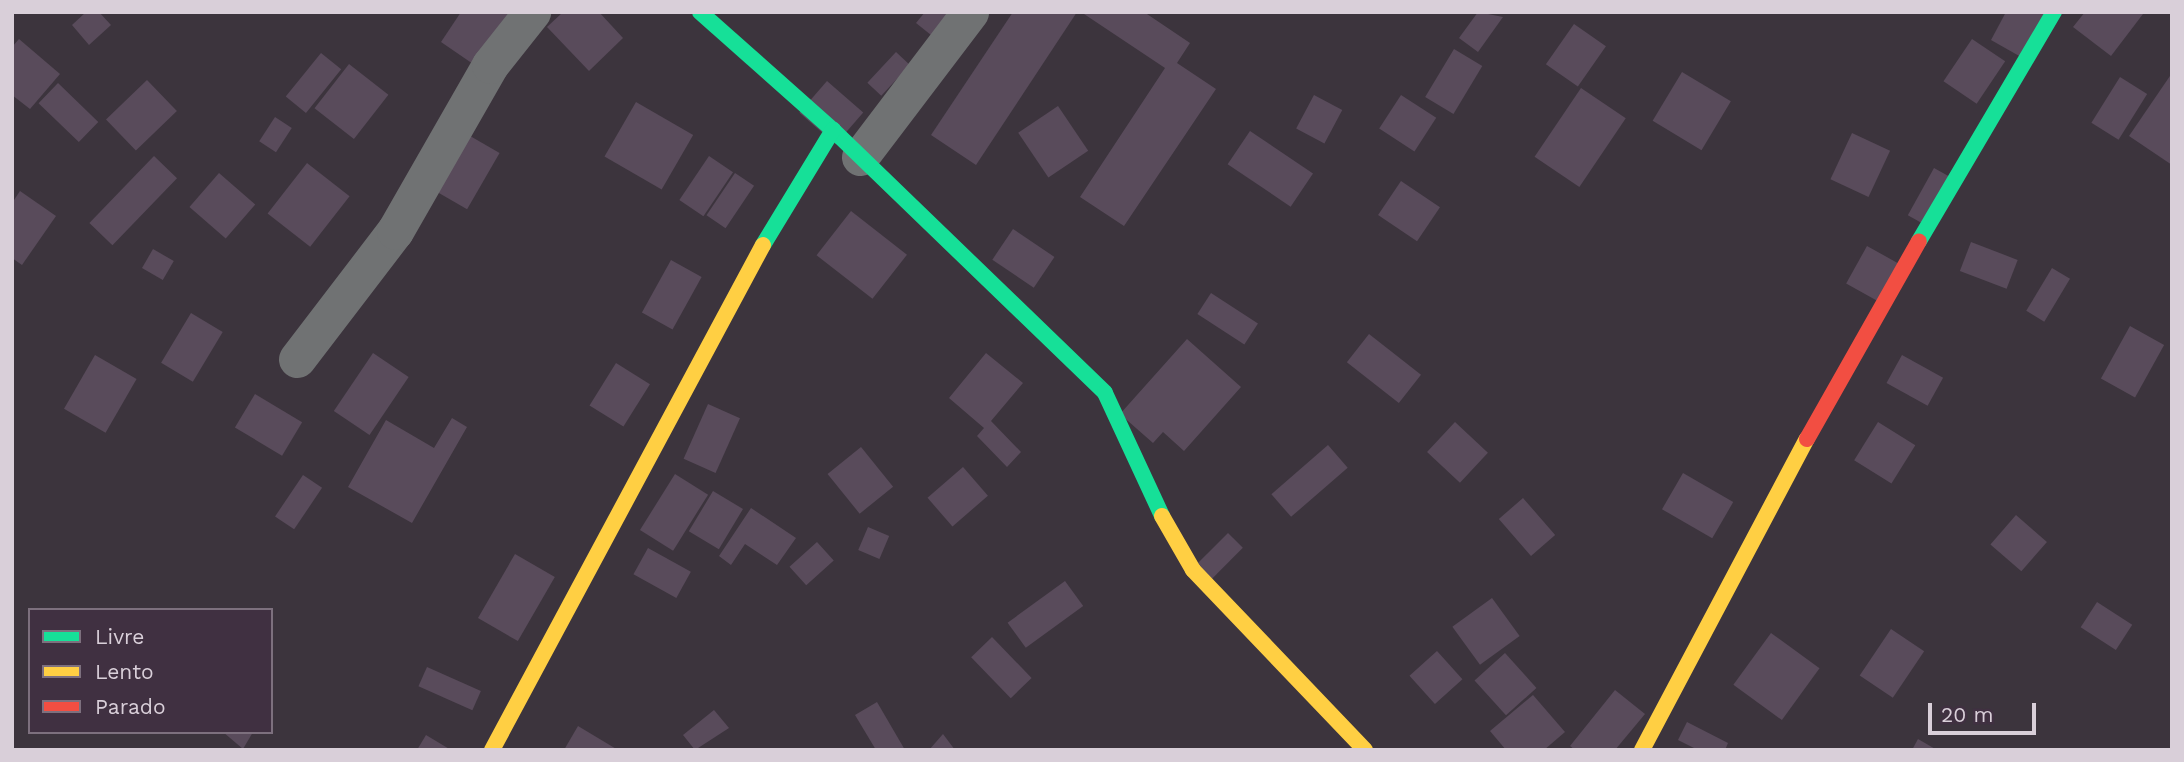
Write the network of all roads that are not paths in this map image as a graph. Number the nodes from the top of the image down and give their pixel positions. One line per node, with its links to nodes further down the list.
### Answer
1 (532, 12): 7 (street)
2 (700, 12): 5 (street)
3 (970, 12): 6 (street)
4 (2054, 12): 10 (street)
5 (834, 130): 6 (street); 8 (street)
6 (860, 158): 9 (street)
7 (297, 359)
8 (492, 750)
9 (1365, 750)
10 (1642, 750)

